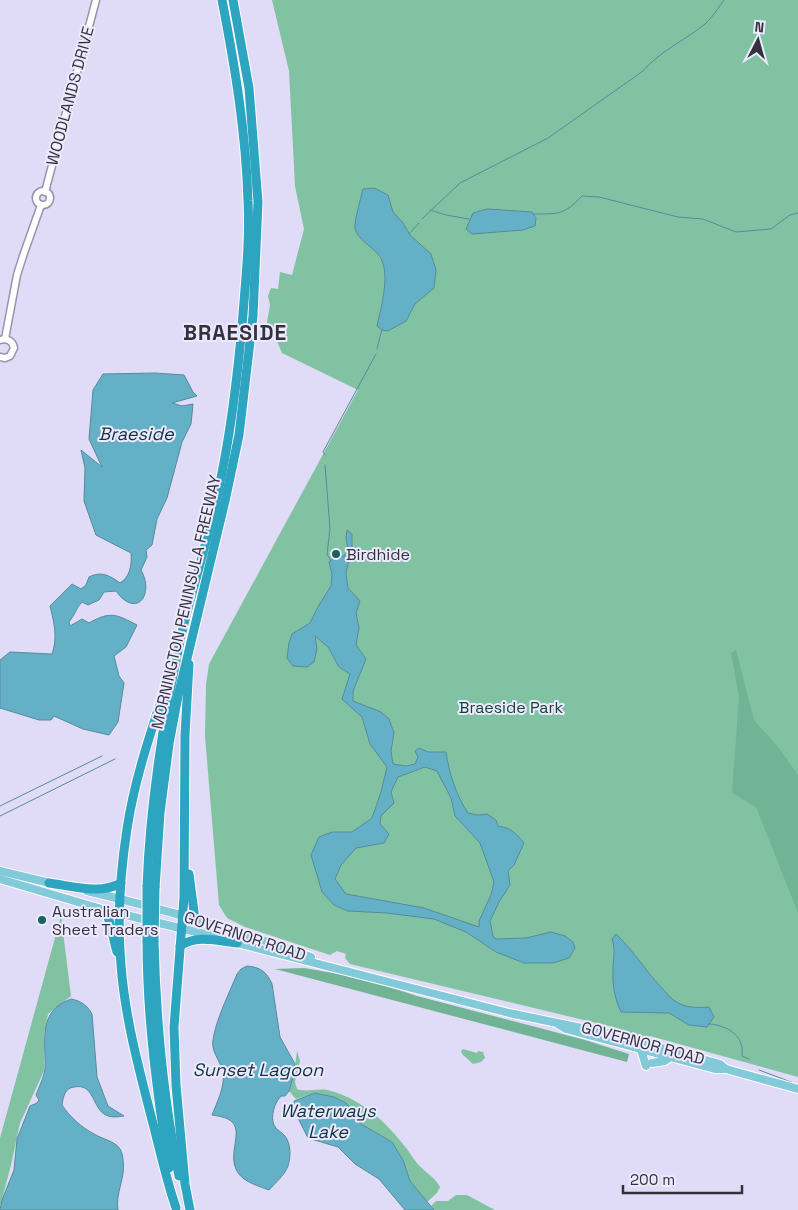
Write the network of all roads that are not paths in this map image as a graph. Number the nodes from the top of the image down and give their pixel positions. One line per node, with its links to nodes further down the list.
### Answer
1 (96, 0): 5 (street, WOODLANDS DRIVE)
2 (222, 0): 4 (highway, MORNINGTON PENINSULA FREEWAY)
3 (233, 0): 4 (highway, MORNINGTON PENINSULA FREEWAY)
4 (252, 233): 7 (highway, MORNINGTON PENINSULA FREEWAY); 8 (highway, MORNINGTON PENINSULA FREEWAY)
5 (3, 340): 6 (street)
6 (0, 357)
7 (181, 640): 13 (highway); 14 (highway, MORNINGTON PENINSULA FREEWAY)
8 (190, 642): 9 (highway); 14 (highway, MORNINGTON PENINSULA FREEWAY)
9 (185, 854): 18 (highway); 19 (highway)
10 (0, 871): 12 (main road, GOVERNOR ROAD)
11 (0, 879): 16 (main road, GOVERNOR ROAD)
12 (49, 883): 13 (highway); 15 (main road, GOVERNOR ROAD)
13 (121, 883): 15 (highway)
14 (151, 887): 21 (highway, MORNINGTON PENINSULA FREEWAY, bridge)
15 (120, 900): 17 (highway); 18 (main road, GOVERNOR ROAD)
16 (105, 910): 17 (main road, GOVERNOR ROAD); 24 (highway)
17 (120, 913): 20 (main road, GOVERNOR ROAD); 24 (highway)
18 (183, 915): 19 (main road, GOVERNOR ROAD); 20 (highway)
19 (194, 919): 25 (main road, GOVERNOR ROAD)
20 (182, 928): 22 (main road, GOVERNOR ROAD); 23 (highway)
21 (150, 940): 31 (highway, MORNINGTON PENINSULA FREEWAY); 32 (highway, MORNINGTON PENINSULA FREEWAY)
22 (237, 943): 23 (highway); 25 (main road, GOVERNOR ROAD)
23 (180, 946): 32 (highway)
24 (121, 964): 31 (highway)
25 (343, 969): 26 (main road, GOVERNOR ROAD)
26 (558, 1024): 27 (main road, GOVERNOR ROAD); 29 (main road, GOVERNOR ROAD)
27 (641, 1050): 28 (main road, GOVERNOR ROAD); 28 (main road)
28 (670, 1058): 29 (main road, GOVERNOR ROAD)
29 (726, 1068): 30 (main road, GOVERNOR ROAD)
30 (798, 1090)
31 (176, 1209)
32 (188, 1210)

